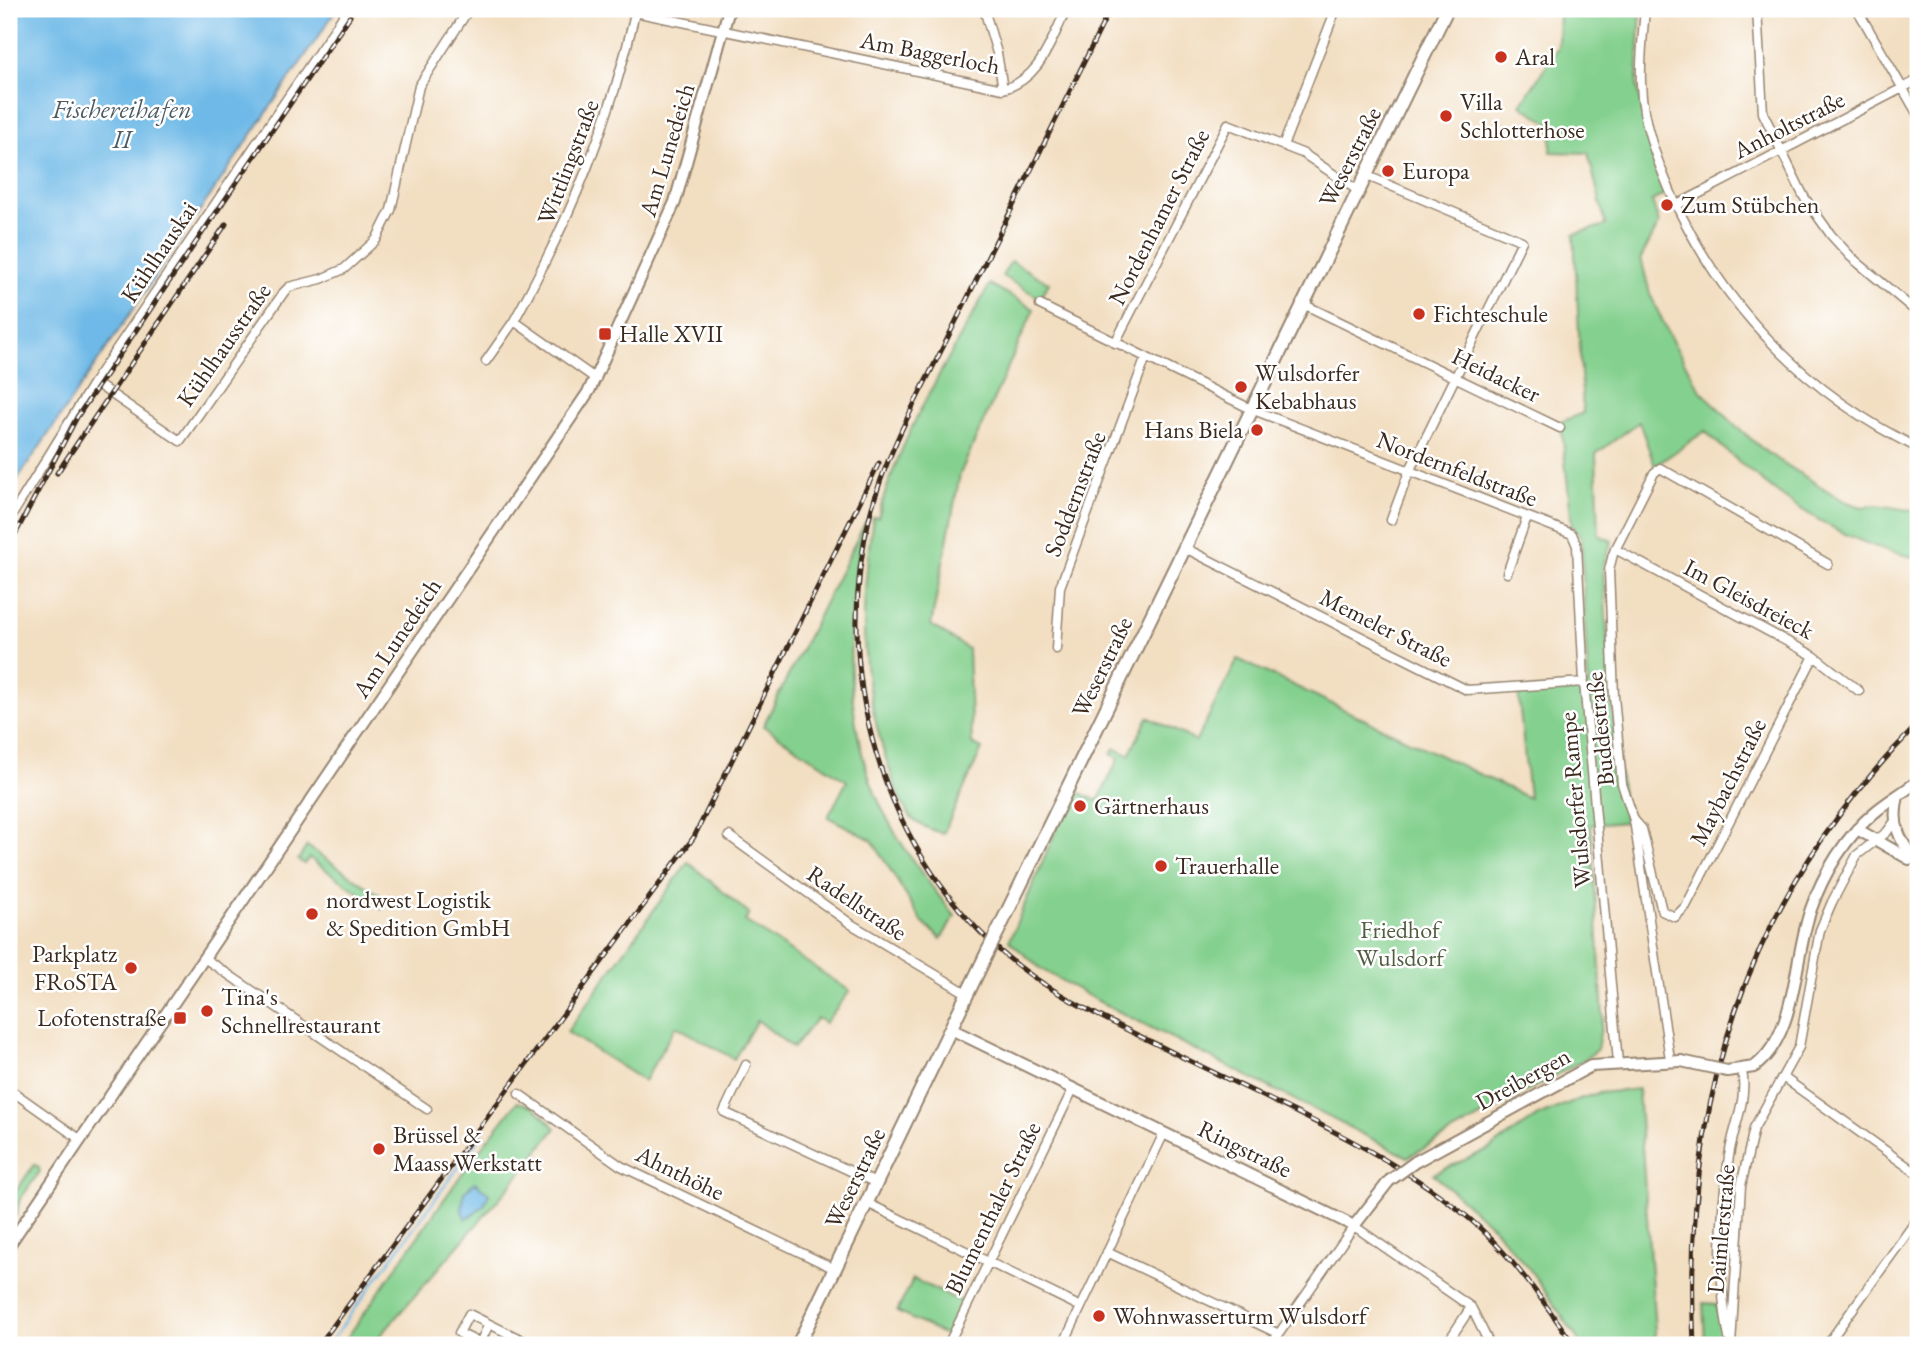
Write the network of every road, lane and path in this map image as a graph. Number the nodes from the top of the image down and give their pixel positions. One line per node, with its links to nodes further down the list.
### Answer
1 (348, 9): 32 (street, Kühlhauskai)
2 (469, 9): 32 (street, Kühlhausstraße)
3 (620, 9): 12 (street, Am Baggerloch)
4 (729, 9): 13 (street, Am Lunedeich)
5 (984, 9): 16 (street)
6 (1067, 9): 16 (street, Am Baggerloch)
7 (1336, 9): 18 (street)
8 (1447, 9): 20 (main road, Weserstraße)
9 (1645, 9): 22 (street)
10 (1757, 9): 19 (street)
11 (1857, 9): 15 (street)
12 (635, 10): 13 (street, Am Baggerloch); 26 (street, Wittlingstraße)
13 (724, 31): 16 (street, Am Baggerloch); 31 (street, Am Lunedeich)
14 (1918, 80): 15 (street, Anholtstraße)
15 (1903, 88): 17 (street); 19 (street, Anholtstraße)
16 (1003, 89)
17 (1918, 115)
18 (1283, 146): 21 (street); 27 (street, Nordenhamer Straße)
19 (1781, 152): 22 (street, Anholtstraße); 25 (street)
20 (1365, 175): 21 (main road, Weserstraße); 30 (street)
21 (1357, 190): 23 (main road, Weserstraße)
22 (1677, 205): 35 (street)
23 (1301, 303): 30 (street, Heidacker); 33 (main road, Weserstraße)
24 (1040, 305): 27 (street, Nordernfeldstraße)
25 (1918, 313)
26 (514, 321): 29 (street, Wittlingstraße); 31 (street)
27 (1115, 342): 28 (street, Nordernfeldstraße)
28 (1146, 357): 33 (street, Nordernfeldstraße); 45 (street, Soddernstraße)
29 (486, 361)
30 (1457, 377): 34 (street, Heidacker); 36 (street)
31 (596, 379): 58 (street, Am Lunedeich)
32 (94, 382): 38 (street, Kühlhauskai)
33 (1251, 409): 36 (street, Nordernfeldstraße); 41 (main road, Weserstraße)
34 (1560, 428)
35 (1918, 448)
36 (1409, 472): 37 (street, Nordernfeldstraße); 39 (street)
37 (1527, 517): 40 (street, Nordernfeldstraße); 44 (street)
38 (9, 520)
39 (1391, 520)
40 (1572, 534): 47 (street, Wulsdorfer Rampe)
41 (1184, 547): 47 (street, Memeler Straße); 59 (main road, Weserstraße, bridge)
42 (1615, 549): 43 (street, Buddestraße); 46 (street, Im Gleisdreieck); 51 (street, Buddestraße)
43 (1828, 564)
44 (1507, 573)
45 (1056, 649)
46 (1814, 656): 48 (street, Im Gleisdreieck); 57 (street, Maybachstraße)
47 (1584, 682): 62 (street, Wulsdorfer Rampe)
48 (1859, 691)
49 (1918, 781): 50 (street)
50 (1898, 796): 52 (street); 53 (street)
51 (1634, 820): 57 (street, Buddestraße); 61 (street, Buddestraße)
52 (1895, 821): 55 (street, Daimlerstraße); 56 (street)
53 (1857, 828): 55 (street); 64 (street)
54 (729, 836): 59 (street, Radellstraße)
55 (1876, 838): 56 (street); 65 (street, Daimlerstraße)
56 (1918, 863)
57 (1669, 916)
58 (204, 958): 69 (street); 71 (street, Am Lunedeich)
59 (968, 994): 60 (main road, Weserstraße)
60 (951, 1028): 66 (street, Ringstraße); 73 (main road, Weserstraße)
61 (1675, 1060): 62 (street, Dreibergen); 64 (street, Dreibergen, bridge)
62 (1618, 1063): 76 (street, Dreibergen, bridge)
63 (746, 1065): 73 (street)
64 (1742, 1071): 92 (street, Daimlerstraße)
65 (1784, 1078): 72 (street); 92 (street, Daimlerstraße)
66 (1073, 1088): 70 (street, Ringstraße); 79 (street, Blumenthaler Straße)
67 (9, 1089): 71 (street)
68 (519, 1094): 80 (street, Ahnthöhe)
69 (427, 1109)
70 (1164, 1133): 76 (street, Ringstraße); 78 (street)
71 (81, 1140): 77 (street, Am Lunedeich)
72 (1918, 1174)
73 (876, 1183): 74 (main road, Weserstraße)
74 (867, 1203): 79 (street); 80 (main road, Weserstraße)
75 (1918, 1218): 93 (street)
76 (1354, 1226): 82 (street, Ringstraße); 84 (street, Dreibergen)
77 (9, 1245)
78 (1107, 1252): 81 (street); 84 (street)
79 (988, 1261): 81 (street); 87 (street, Blumenthaler Straße)
80 (835, 1269): 86 (main road, Weserstraße)
81 (1081, 1307): 88 (street)
82 (1471, 1307): 90 (street); 91 (street, Ringstraße)
83 (489, 1324): 85 (street)
84 (1279, 1334): 89 (street, Dreibergen)
85 (532, 1345)
86 (798, 1345)
87 (948, 1345)
88 (1063, 1345)
89 (1271, 1345)
90 (1446, 1345)
91 (1490, 1345)
92 (1731, 1345)
93 (1827, 1345)

